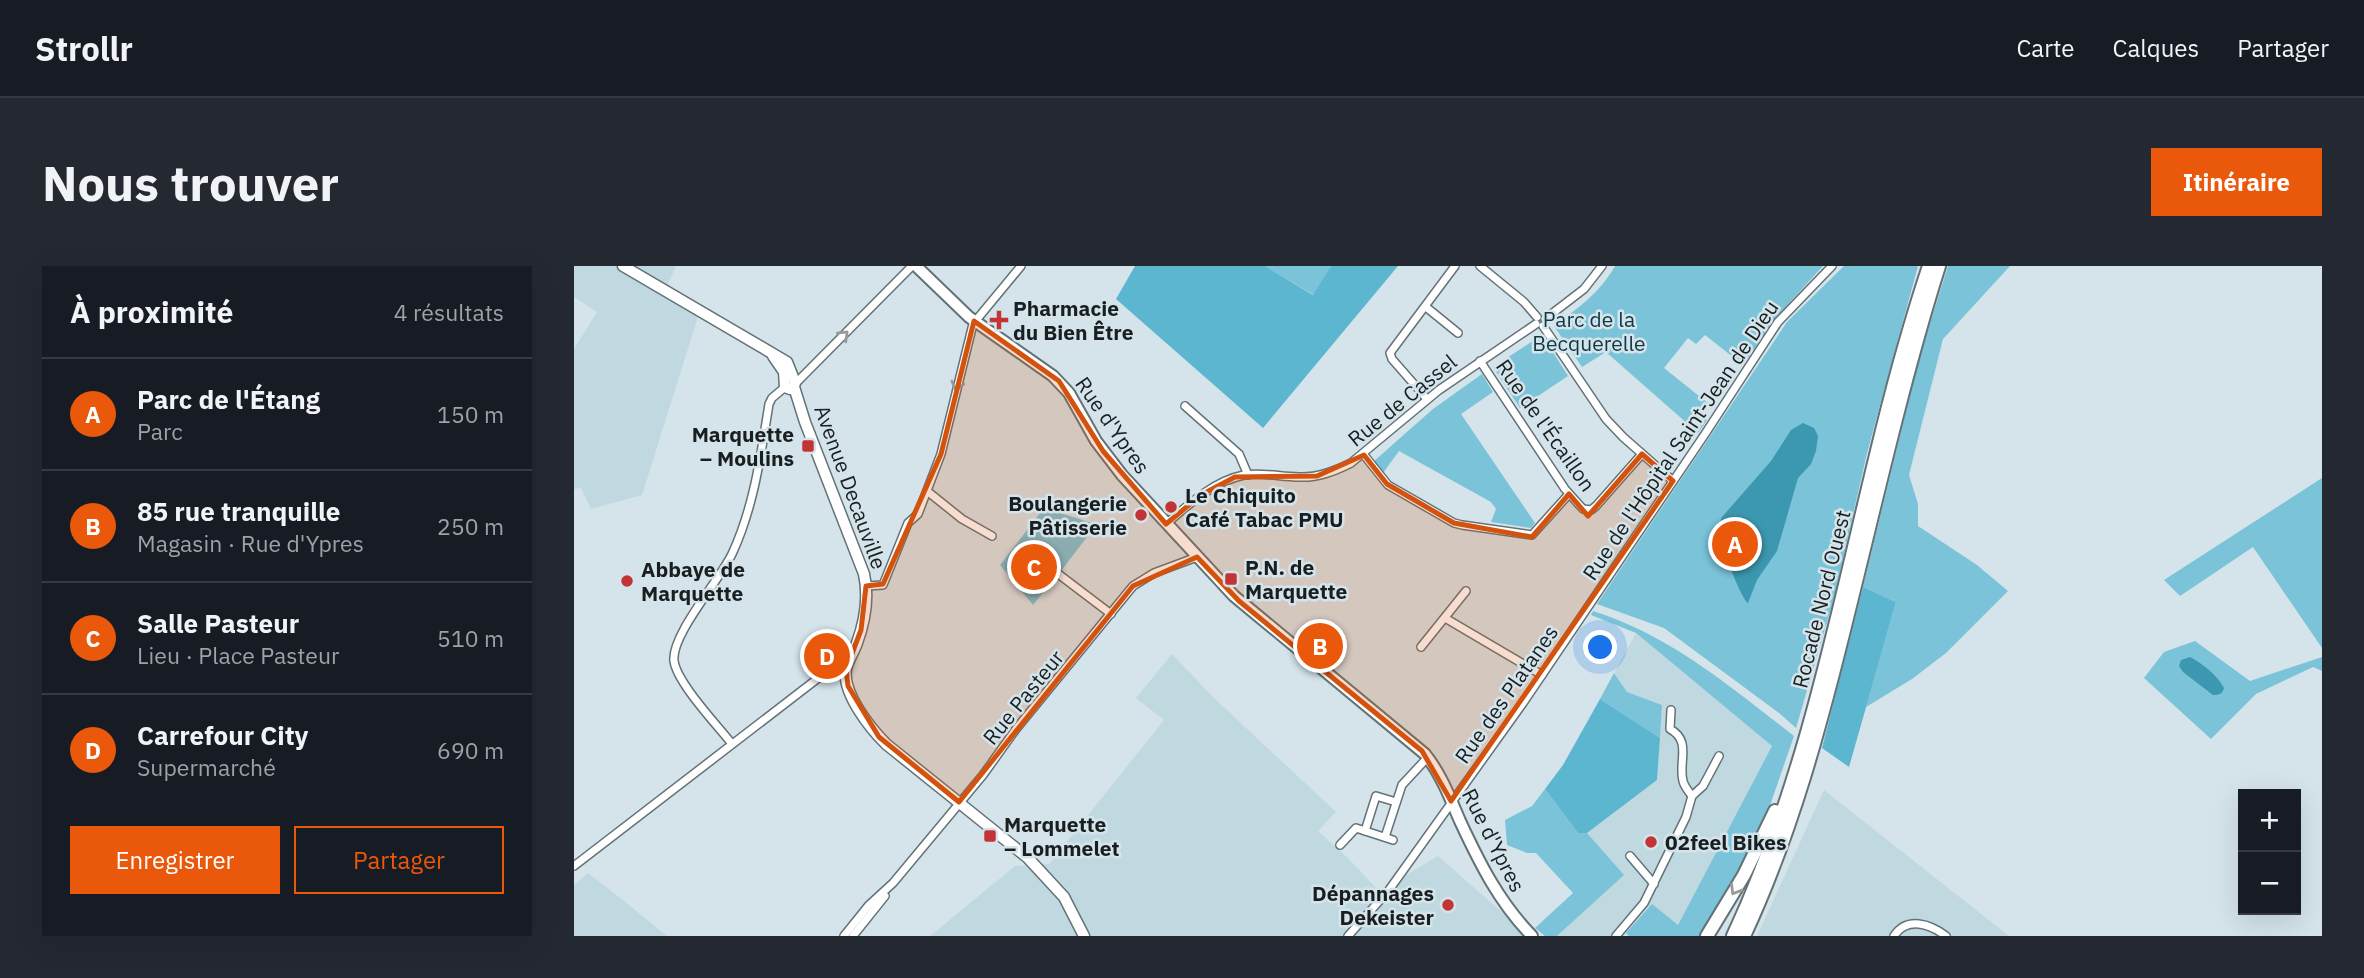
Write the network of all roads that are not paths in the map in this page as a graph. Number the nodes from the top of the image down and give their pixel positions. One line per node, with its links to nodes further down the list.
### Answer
1 (623, 266): 15 (street, Avenue Decauville)
2 (914, 266): 11 (main road, Rue d'Ypres); 15 (street, one-way to 2)
3 (1021, 266): 11 (street)
4 (1455, 266): 10 (street)
5 (1480, 266): 12 (street)
6 (1602, 266): 12 (street, Rue de Cassel)
7 (1832, 266): 21 (street, Rue de l'Hôpital Saint-Jean de Dieu)
8 (1929, 266): 39 (highway, Rocade Nord Ouest)
9 (1939, 266): 39 (highway, Rocade Nord Ouest)
10 (1426, 307): 13 (street); 16 (street)
11 (974, 321): 22 (street, one-way to 22); 24 (main road, Rue d'Ypres)
12 (1540, 321): 14 (street, Rue de Cassel); 18 (street)
13 (1458, 333)
14 (1480, 361): 16 (street, Rue de Cassel); 23 (street, Rue de l'Écaillon)
15 (791, 383): 29 (street, Avenue Decauville); 40 (street)
16 (1427, 399): 19 (street, Rue de Cassel)
17 (1185, 406): 20 (street)
18 (1642, 454): 21 (street); 23 (street, Rue de l'Écaillon)
19 (1364, 455): 20 (street, Rue de Cassel); 23 (street)
20 (1248, 475): 24 (street, Rue de Cassel)
21 (1674, 481): 32 (street, Rue de l'Hôpital Saint-Jean de Dieu)
22 (927, 491): 25 (street); 28 (street)
23 (1569, 494)
24 (1166, 524): 26 (main road, Rue d'Ypres)
25 (992, 536)
26 (1197, 557): 33 (street, Rue Pasteur); 42 (main road, Rue d'Ypres)
27 (1058, 572): 33 (street)
28 (883, 585): 29 (street); 30 (street)
29 (866, 586): 36 (street, Avenue Decauville)
30 (891, 591)
31 (1466, 591): 34 (street)
32 (1589, 606): 37 (street, Rue des Platanes)
33 (1111, 614): 46 (street, Rue Pasteur)
34 (1445, 618): 35 (street); 37 (street)
35 (1420, 648)
36 (846, 671): 40 (street); 46 (street)
37 (1542, 675): 45 (street, Rue des Platanes)
38 (1671, 710): 44 (street)
39 (1813, 727): 43 (highway, Rocade Nord Ouest)
40 (732, 744): 53 (street)
41 (1718, 756): 44 (street)
42 (1428, 757): 45 (main road, Rue d'Ypres); 47 (street)
43 (1801, 762): 62 (highway, one-way to 62); 63 (highway, Rocade Nord Ouest); 64 (highway, Rocade Nord Ouest)
44 (1692, 796): 55 (street)
45 (1451, 801): 59 (street, Rue des Platanes); 60 (main road, Rue d'Ypres)
46 (959, 802): 54 (street, Rue Pasteur); 58 (street)
47 (1396, 803): 48 (street); 49 (street)
48 (1365, 831): 49 (street); 51 (street)
49 (1385, 837): 50 (street)
50 (1393, 840)
51 (1339, 845)
52 (1630, 856): 55 (street)
53 (574, 866)
54 (893, 883): 56 (street, Rue Pasteur); 57 (street, Rue Pasteur)
55 (1654, 884): 61 (street)
56 (844, 936)
57 (853, 936)
58 (1084, 936)
59 (1348, 936)
60 (1532, 936)
61 (1616, 936)
62 (1707, 936)
63 (1733, 936)
64 (1744, 936)
65 (1894, 936): 66 (street)
66 (1946, 936)

